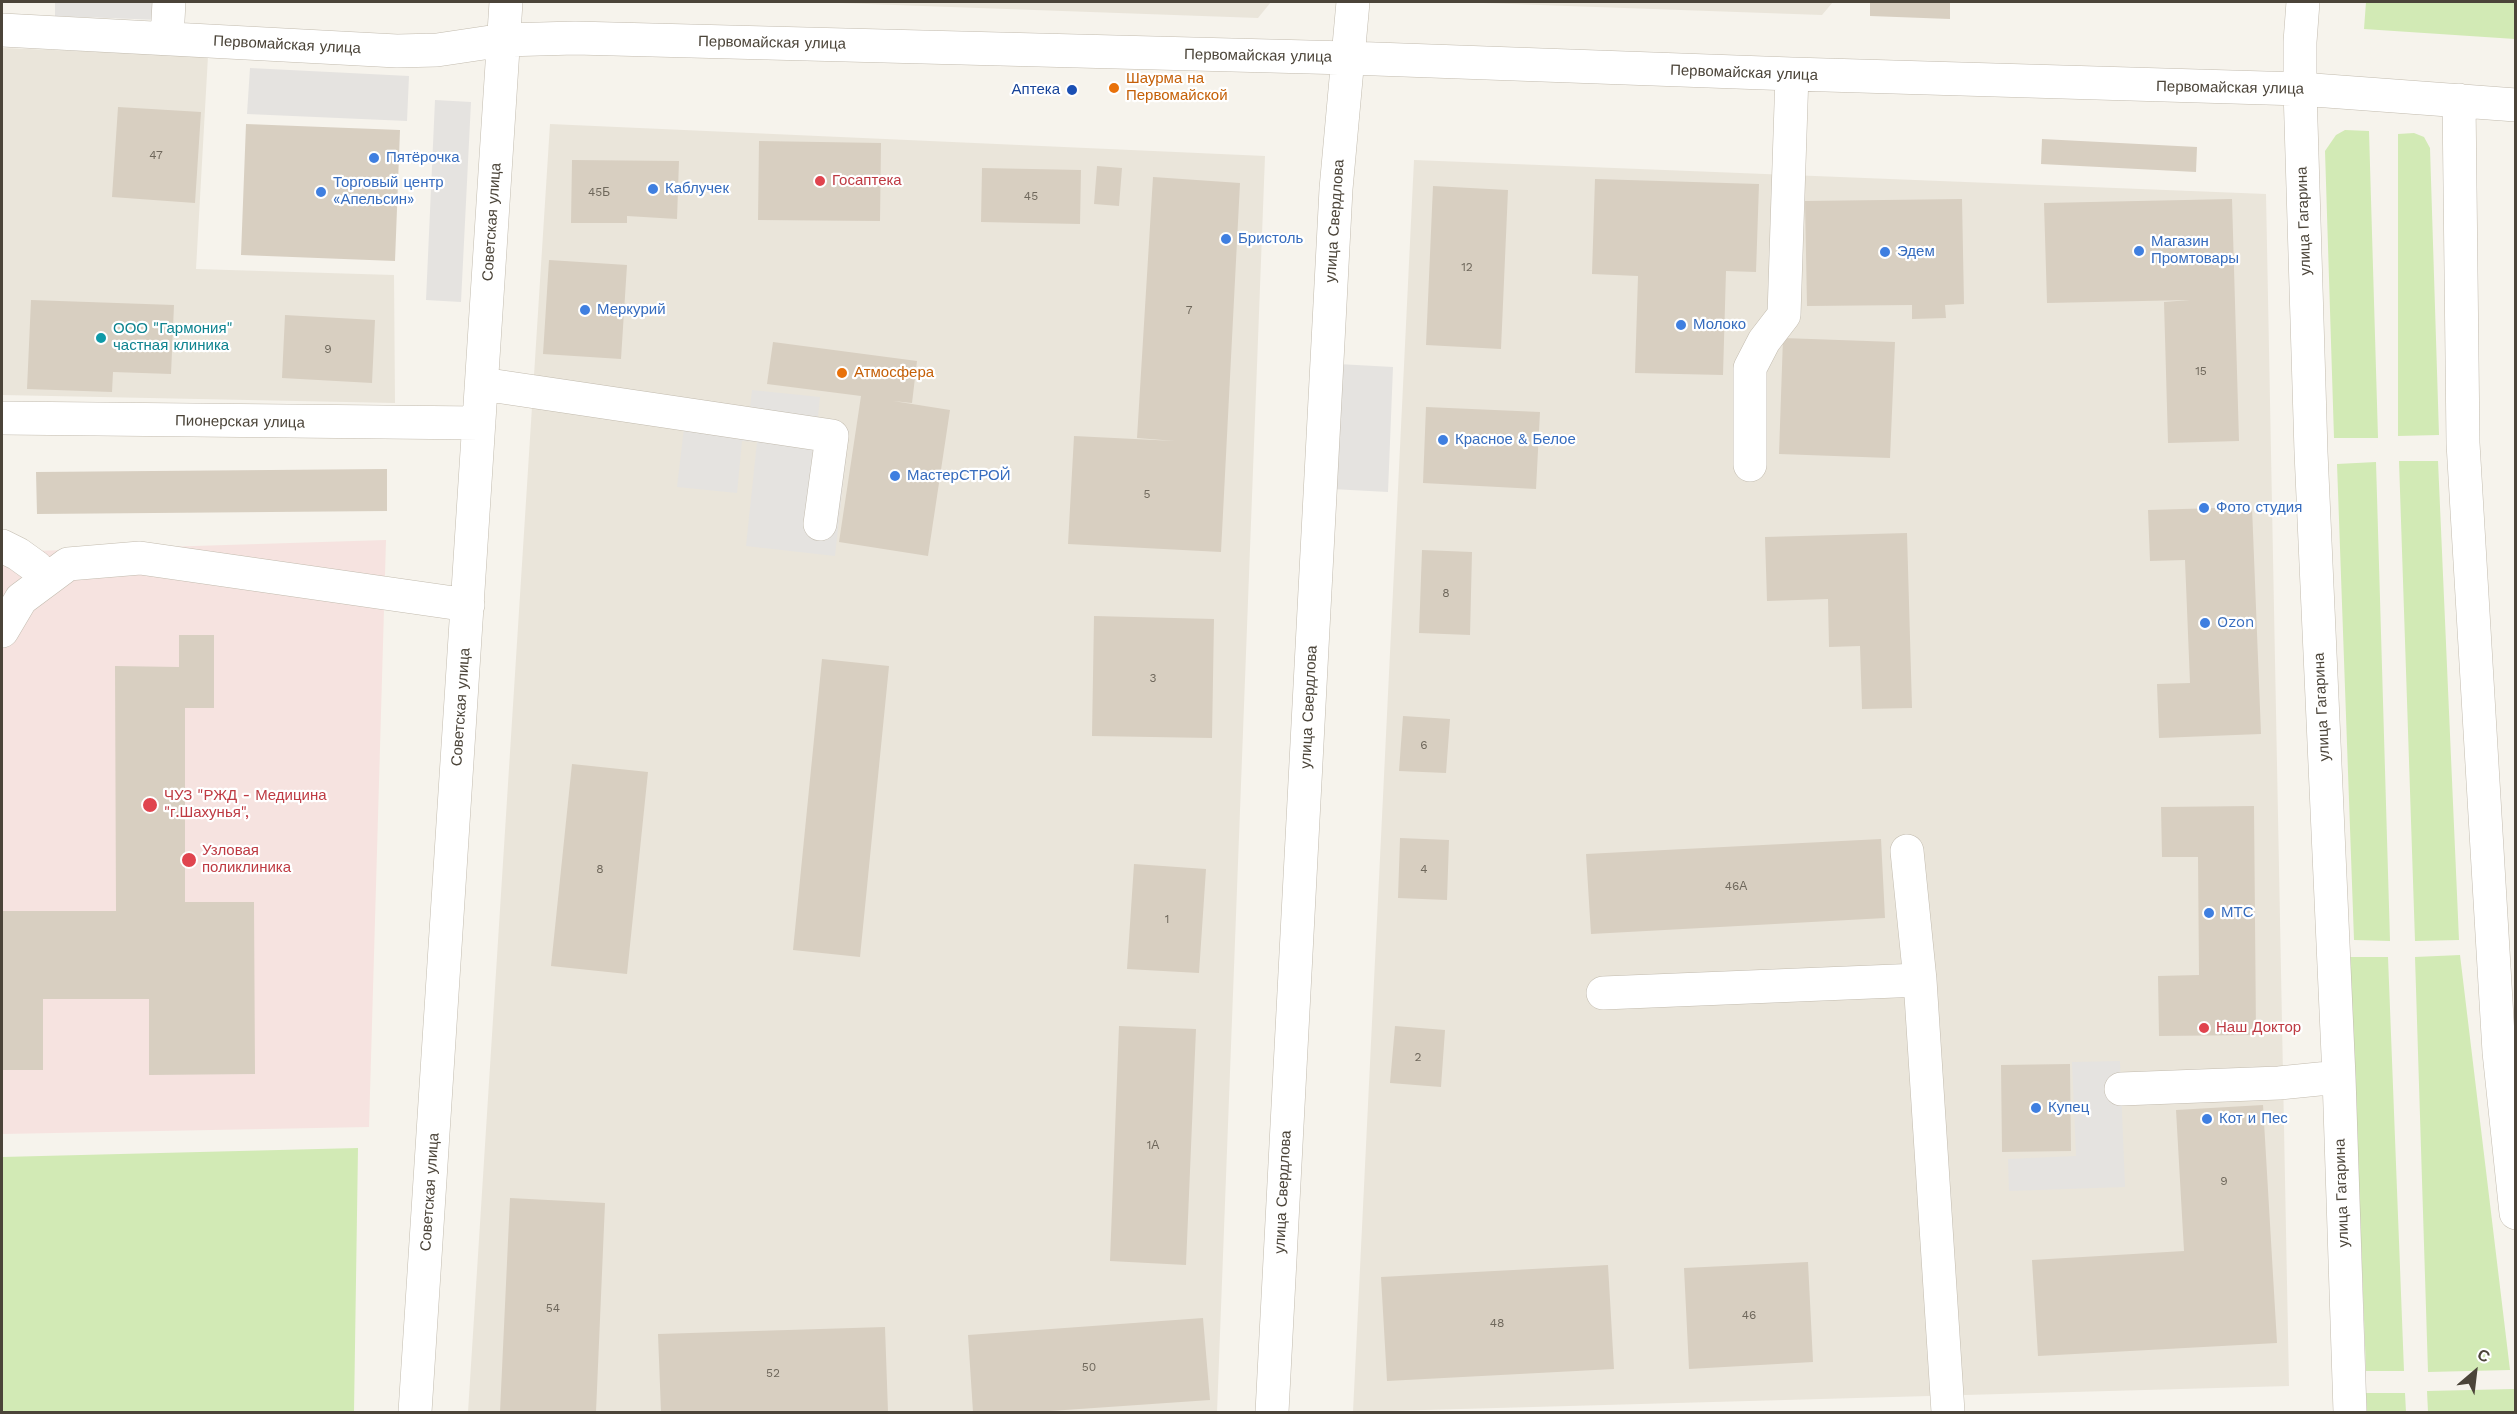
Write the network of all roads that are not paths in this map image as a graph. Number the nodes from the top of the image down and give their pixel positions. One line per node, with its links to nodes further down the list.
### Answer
1 (169, 2): 6 (street)
2 (506, 2): 7 (street, Советская улица)
3 (1353, 2): 8 (street, улица Свердлова)
4 (2303, 2): 10 (street, улица Гагарина)
5 (2, 30): 6 (street, Первомайская улица)
6 (167, 38): 7 (street, Первомайская улица)
7 (504, 40): 8 (street, Первомайская улица); 13 (street, Советская улица)
8 (1348, 58): 9 (street, Первомайская улица); 29 (street, улица Свердлова)
9 (1792, 74): 10 (street, Первомайская улица); 16 (street)
10 (2300, 90): 11 (street, Первомайская улица); 25 (street, улица Гагарина)
11 (2459, 100): 12 (street, Первомайская улица); 27 (street)
12 (2516, 105)
13 (482, 384): 15 (street, Советская улица); 17 (street)
14 (2, 418): 15 (street, Пионерская улица)
15 (479, 423): 20 (street, Советская улица)
16 (1750, 465)
17 (820, 524)
18 (2, 546): 19 (street)
19 (45, 582): 20 (street); 21 (street)
20 (468, 605): 28 (street, Советская улица)
21 (2, 631)
22 (1907, 850): 23 (street)
23 (1920, 980): 24 (street); 30 (street)
24 (1603, 993)
25 (2339, 1077): 26 (street); 31 (street, улица Гагарина)
26 (2121, 1089)
27 (2516, 1214)
28 (415, 1413)
29 (1272, 1413)
30 (1948, 1413)
31 (2350, 1413)

